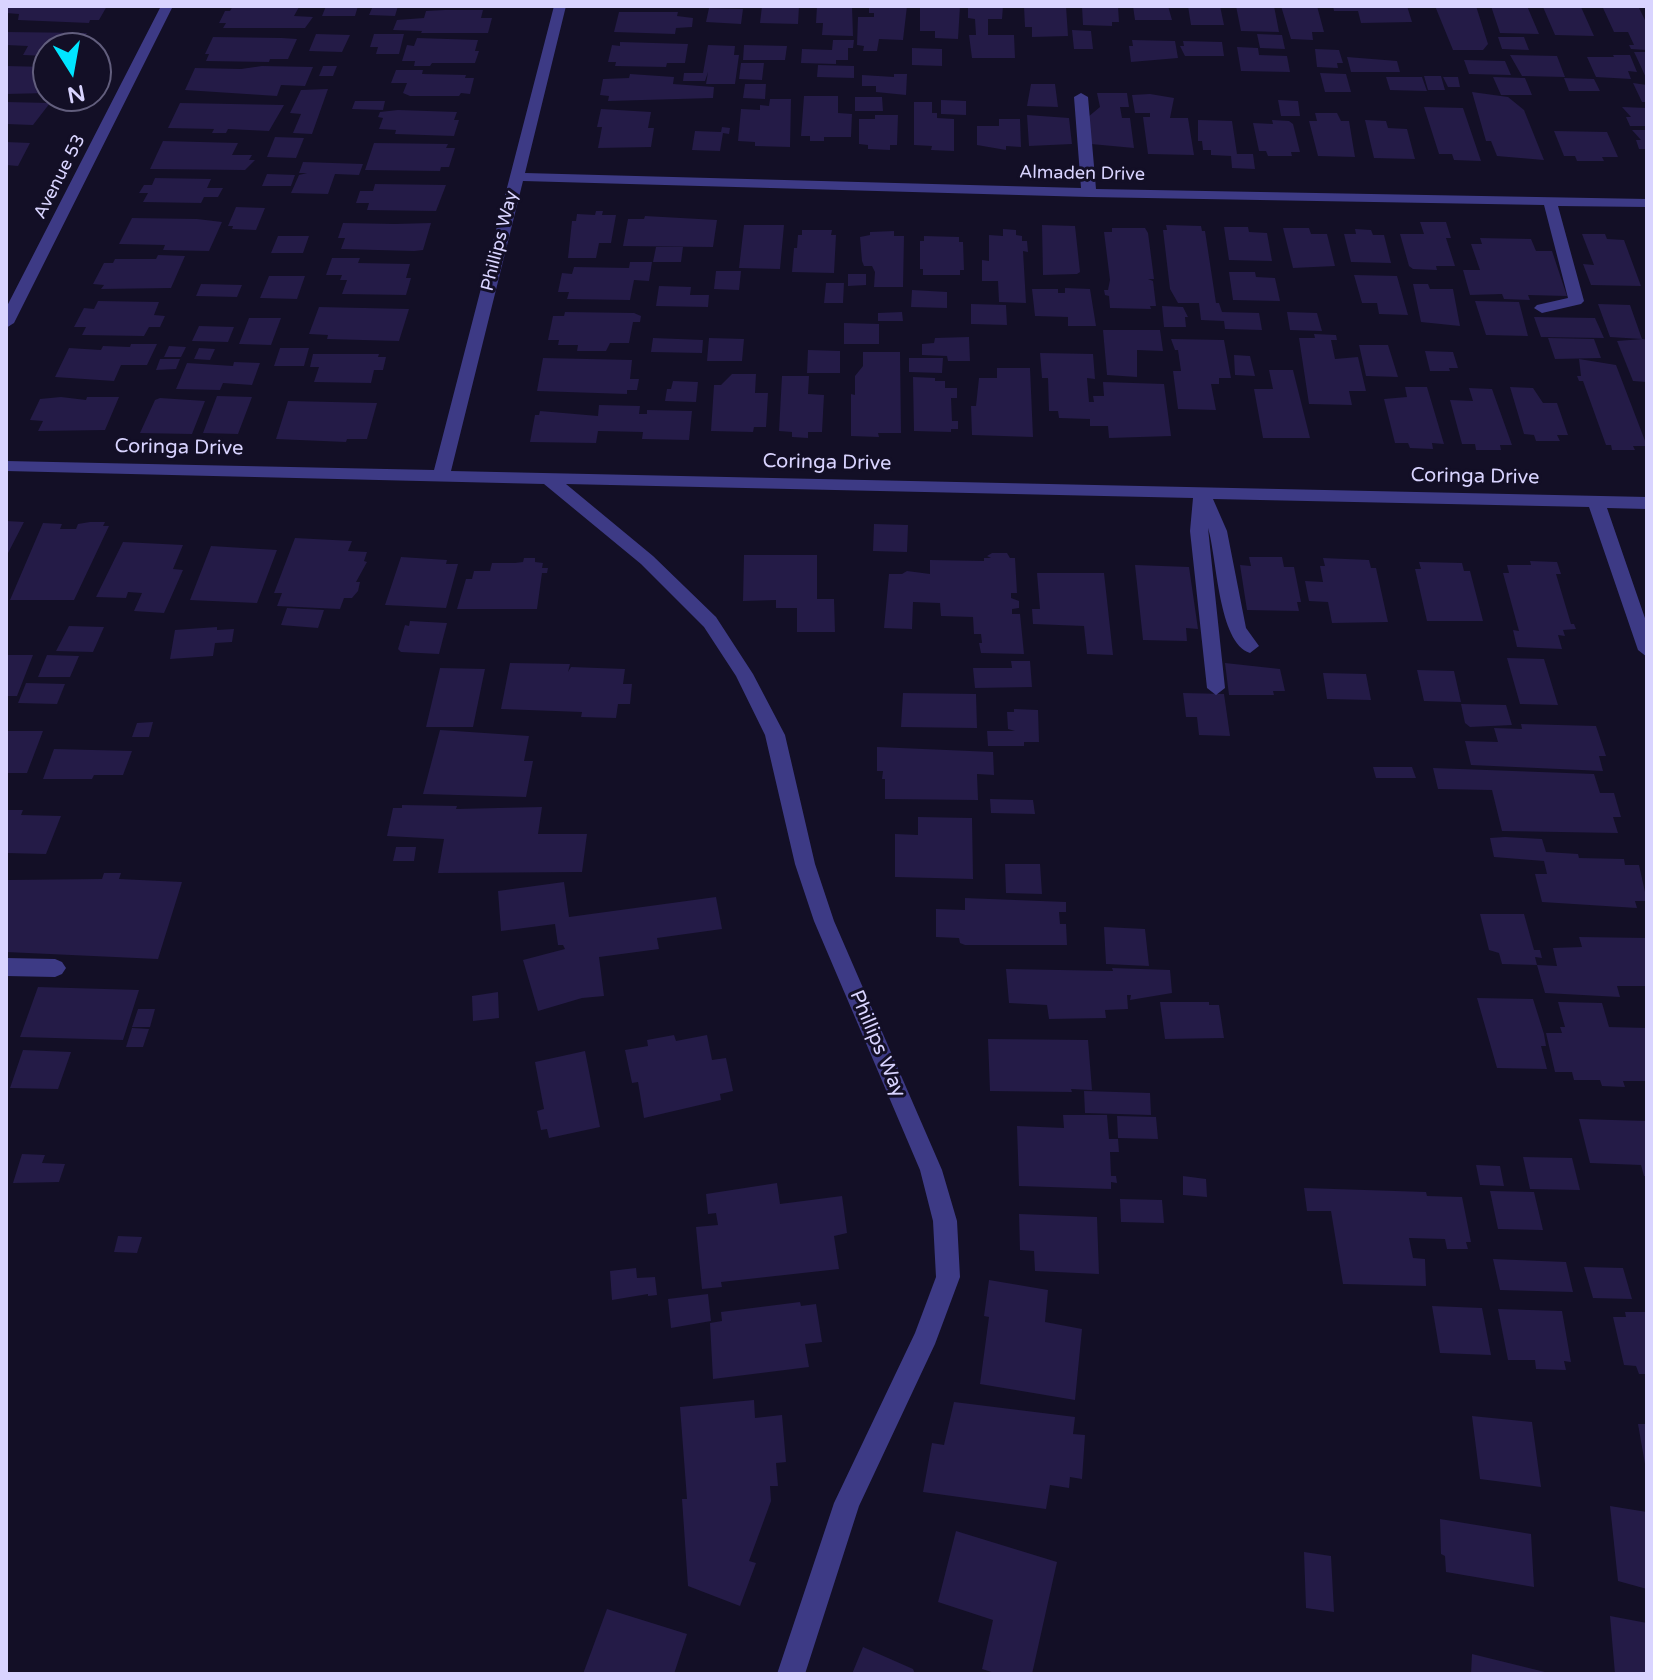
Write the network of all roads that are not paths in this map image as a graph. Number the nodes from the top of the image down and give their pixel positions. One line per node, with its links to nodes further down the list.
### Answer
1 (167, 6): 9 (street, Avenue 53)
2 (560, 6): 4 (street, Phillips Way)
3 (1081, 97): 5 (street)
4 (516, 177): 5 (street, Almaden Drive); 11 (street, Phillips Way)
5 (1089, 193): 6 (street, Almaden Drive)
6 (1550, 201): 7 (street, Almaden Drive); 8 (street)
7 (1647, 203)
8 (1542, 308)
9 (6, 323)
10 (6, 466): 11 (street, Coringa Drive)
11 (441, 477): 12 (street, Coringa Drive)
12 (549, 479): 13 (street, Coringa Drive); 21 (street, Phillips Way)
13 (1202, 493): 14 (street, Coringa Drive); 16 (street); 18 (street)
14 (1596, 502): 15 (street, Coringa Drive); 17 (street)
15 (1647, 503)
16 (1250, 646)
17 (1647, 650)
18 (1216, 688)
19 (6, 967): 20 (street)
20 (55, 968)
21 (791, 1674)

